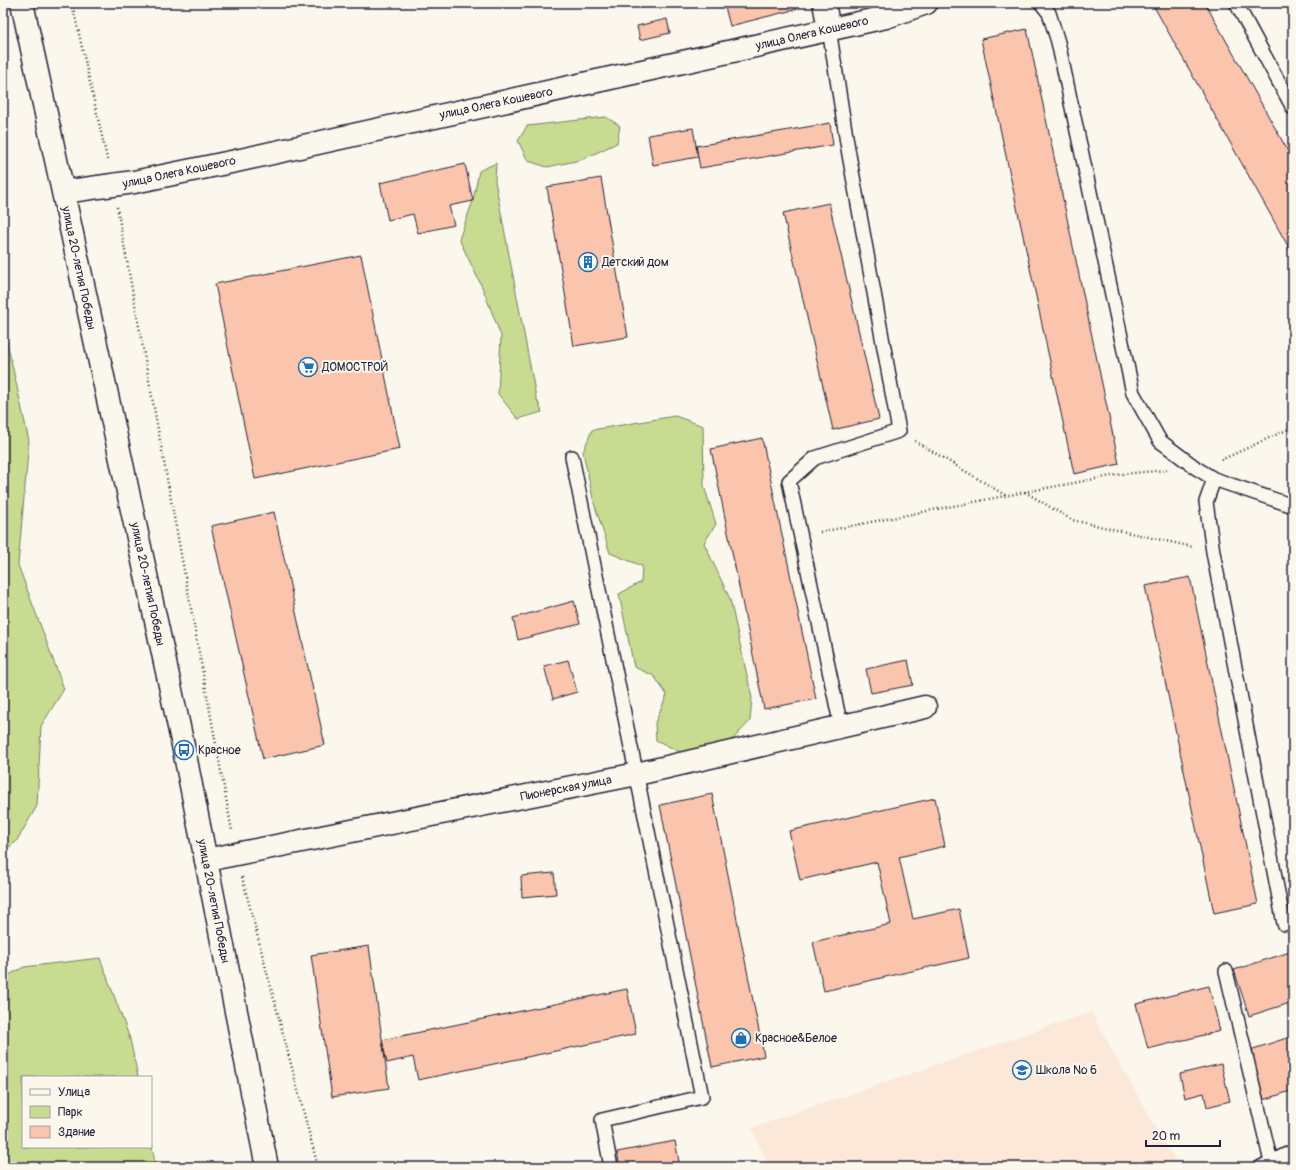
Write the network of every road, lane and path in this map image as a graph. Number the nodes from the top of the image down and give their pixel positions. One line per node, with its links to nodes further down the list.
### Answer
1 (22, 3): 10 (main road, улица 20-летия Победы)
2 (72, 3): 9 (path)
3 (824, 3): 7 (main road)
4 (926, 3): 7 (main road, улица Олега Кошевого)
5 (1041, 3): 14 (lane)
6 (1236, 3): 8 (lane)
7 (829, 29): 9 (main road, улица Олега Кошевого); 12 (lane)
8 (1293, 108)
9 (113, 185): 10 (main road, улица Олега Кошевого); 24 (path)
10 (63, 192): 25 (main road, улица 20-летия Победы)
11 (1293, 427): 14 (path)
12 (899, 431): 17 (path); 19 (lane)
13 (572, 457): 23 (lane)
14 (1196, 468): 15 (lane); 16 (path)
15 (1214, 479): 18 (lane); 20 (lane)
16 (1024, 492): 17 (path); 20 (path)
17 (1006, 495): 19 (path)
18 (1293, 506)
19 (801, 535): 22 (lane)
20 (1213, 552): 26 (lane)
21 (925, 707): 22 (main road, Пионерская улица)
22 (841, 727): 23 (main road, Пионерская улица)
23 (637, 774): 24 (main road, Пионерская улица); 32 (lane)
24 (236, 854): 25 (main road, Пионерская улица); 31 (path)
25 (206, 860): 30 (main road, улица 20-летия Победы)
26 (1284, 924)
27 (1226, 971): 29 (lane)
28 (1293, 1151): 29 (lane)
29 (1266, 1164)
30 (268, 1167)
31 (318, 1167)
32 (611, 1167)

